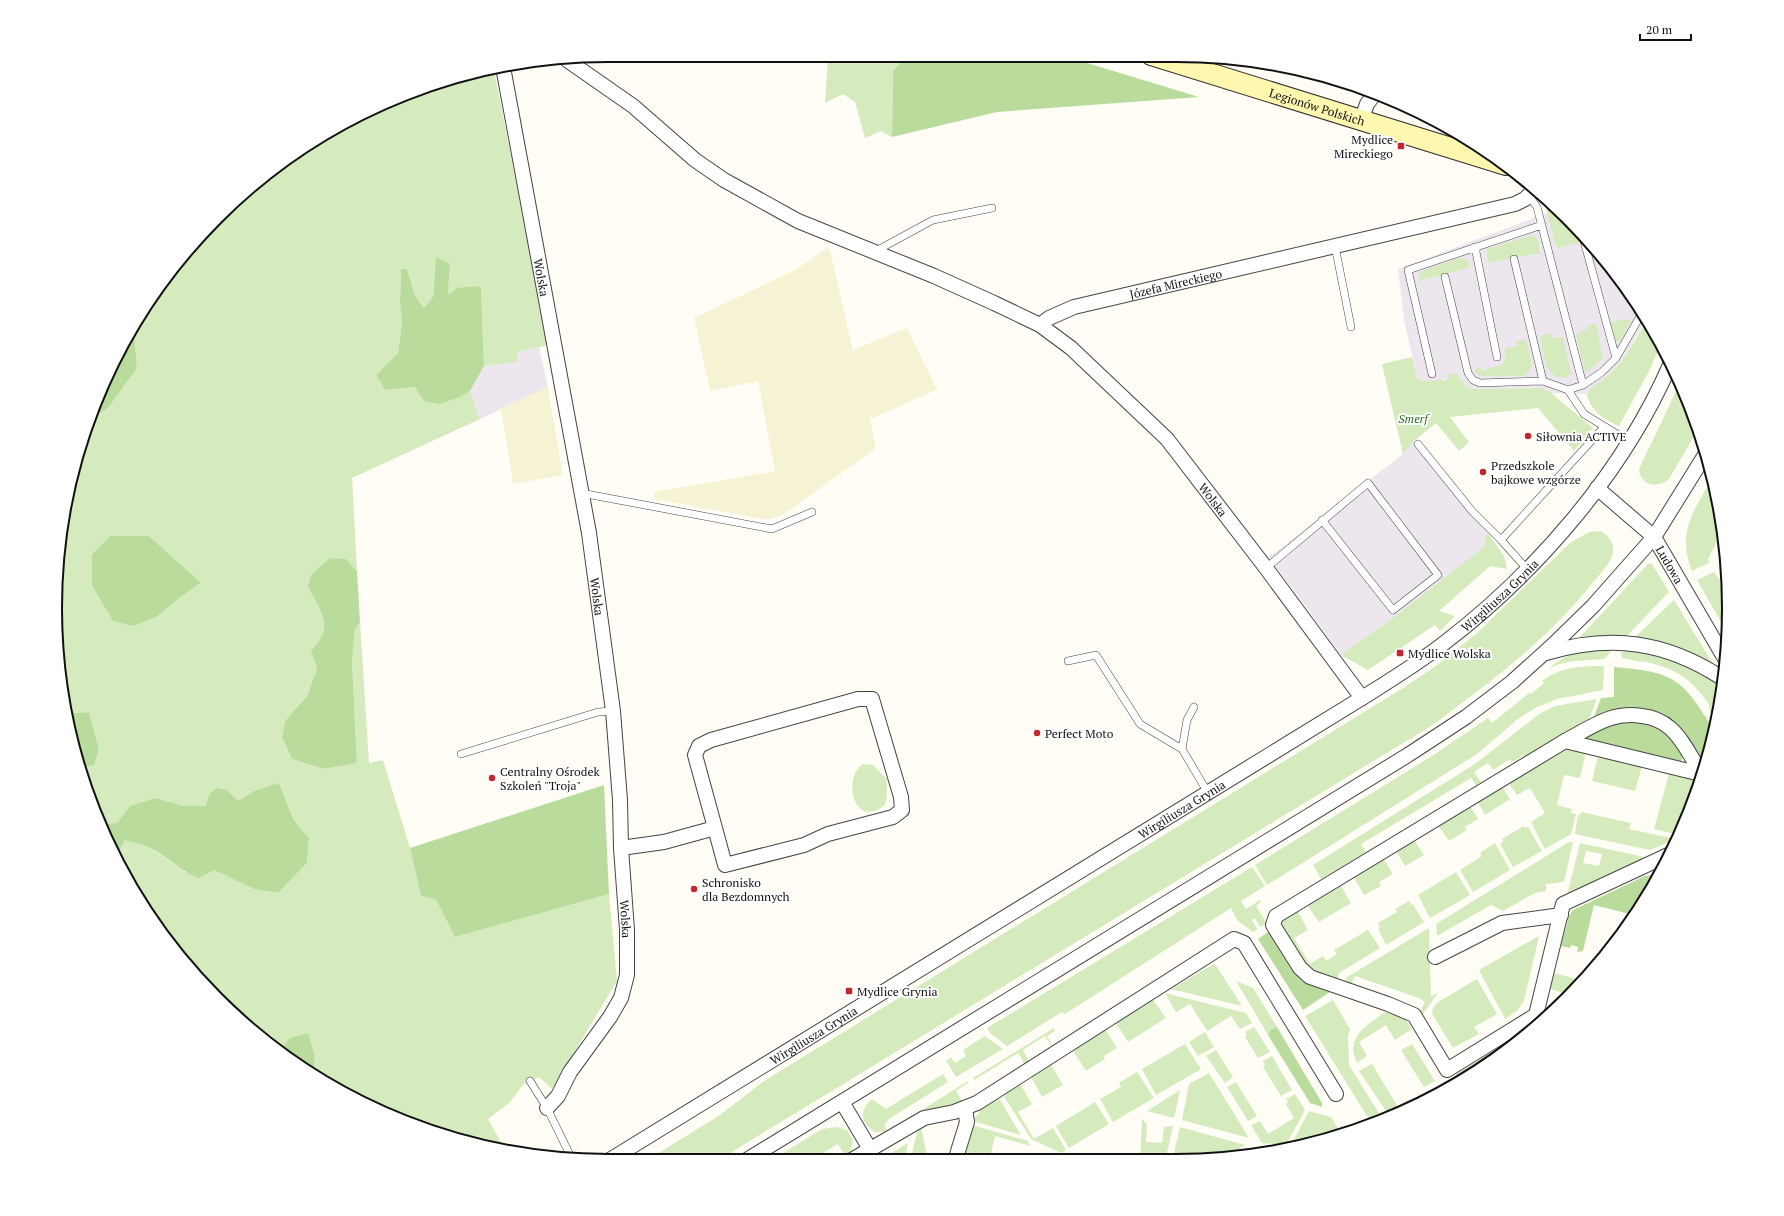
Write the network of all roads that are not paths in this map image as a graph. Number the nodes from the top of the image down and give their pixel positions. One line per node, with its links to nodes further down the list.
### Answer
1 (1173, 62): 5 (street, Legionów Polskich)
2 (571, 63): 14 (street)
3 (504, 72): 32 (street, Wolska)
4 (1372, 99): 5 (street)
5 (1361, 121): 6 (street, Legionów Polskich)
6 (1486, 159)
7 (1532, 193): 11 (street, Józefa Mireckiego)
8 (1532, 194): 10 (lane)
9 (992, 208): 14 (lane)
10 (1542, 226): 13 (lane); 25 (lane)
11 (1335, 246): 18 (street, Józefa Mireckiego); 19 (lane)
12 (1585, 246): 21 (lane)
13 (1475, 247): 20 (lane); 23 (lane)
14 (874, 252): 18 (street)
15 (1514, 259): 24 (lane)
16 (1445, 277): 24 (lane)
17 (1639, 319): 21 (lane)
18 (1040, 326): 37 (street, Wolska)
19 (1351, 327)
20 (1497, 357)
21 (1616, 358): 25 (lane)
22 (1668, 371): 28 (street, Wirgiliusza Grynia)
23 (1432, 374)
24 (1543, 381): 26 (lane)
25 (1583, 386): 26 (lane)
26 (1568, 390): 27 (lane)
27 (1604, 427): 28 (lane); 36 (lane)
28 (1630, 442): 31 (street, Wirgiliusza Grynia)
29 (1418, 444): 36 (lane)
30 (1701, 461): 35 (street)
31 (1596, 488): 35 (street, Ludowa); 38 (street, Wirgiliusza Grynia)
32 (581, 493): 33 (lane); 45 (street, Wolska)
33 (812, 512)
34 (1322, 520): 34 (lane); 37 (lane)
35 (1654, 537): 39 (street, Ludowa); 40 (street)
36 (1501, 540): 38 (lane)
37 (1266, 568): 43 (street, Wolska)
38 (1527, 569): 43 (street, Wirgiliusza Grynia)
39 (1720, 651)
40 (1544, 653): 42 (street); 59 (street)
41 (1068, 661): 47 (lane)
42 (1717, 675)
43 (1362, 698): 51 (street, Wirgiliusza Grynia)
44 (1194, 707): 47 (lane)
45 (613, 711): 48 (lane); 53 (street, Wolska)
46 (1565, 741): 49 (street); 50 (street); 55 (street)
47 (1182, 749): 51 (lane)
48 (461, 754)
49 (1697, 768)
50 (1696, 773)
51 (1208, 793): 64 (street, Wirgiliusza Grynia)
52 (715, 828): 52 (street); 53 (street)
53 (621, 848): 60 (street, Wolska)
54 (1661, 858): 55 (street)
55 (1561, 915): 56 (street)
56 (1435, 957)
57 (530, 1081): 60 (lane)
58 (1336, 1094): 61 (street)
59 (842, 1102): 62 (street); 65 (street)
60 (547, 1108): 63 (lane)
61 (965, 1108): 62 (street); 67 (street)
62 (870, 1149): 66 (street)
63 (569, 1153)
64 (619, 1154)
65 (757, 1154)
66 (862, 1154)
67 (957, 1154)

